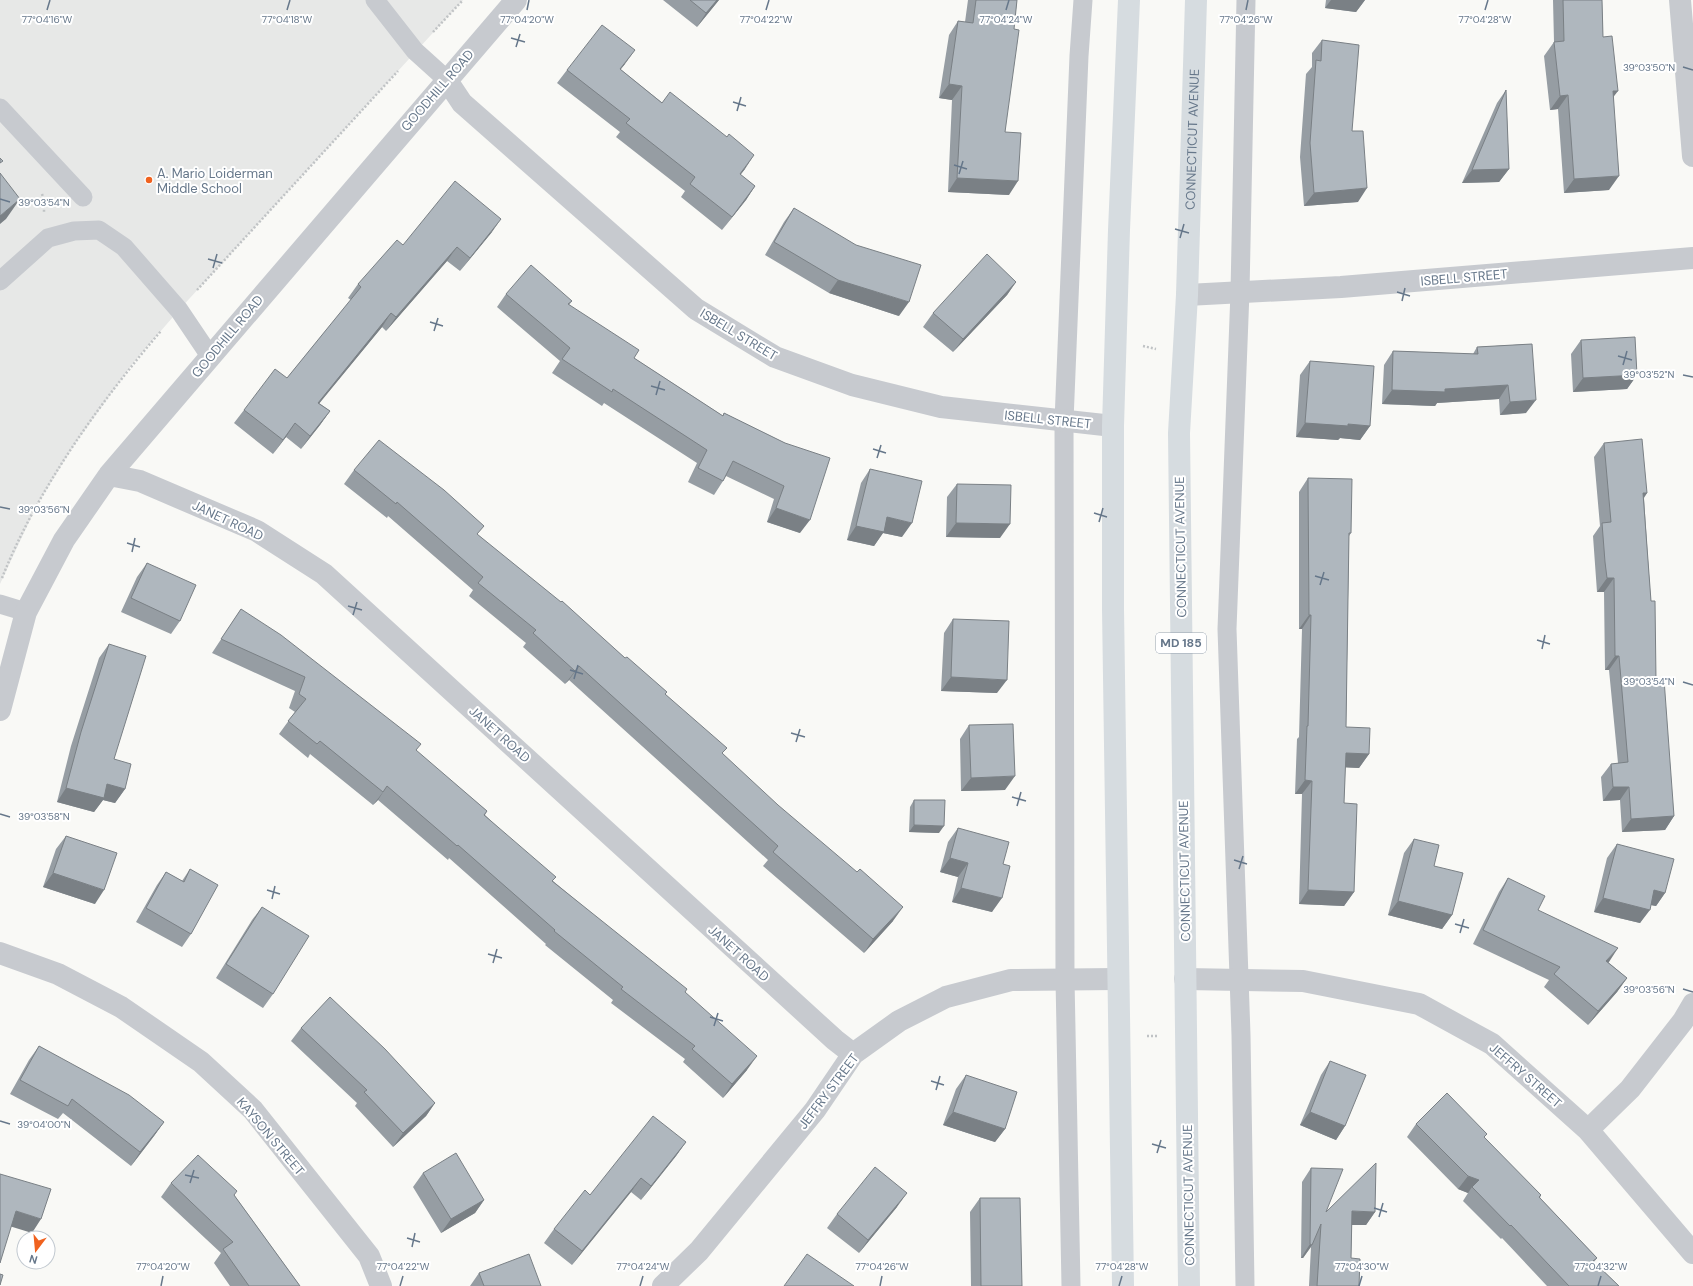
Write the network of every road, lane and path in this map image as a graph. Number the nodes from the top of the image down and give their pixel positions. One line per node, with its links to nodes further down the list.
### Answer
1 (375, 0): 9 (lane)
2 (462, 0): 9 (path)
3 (516, 0): 10 (street, GOODHILL ROAD)
4 (1083, 0): 24 (lane)
5 (1129, 0): 25 (main road)
6 (1196, 0): 19 (main road, CONNECTICUT AVENUE / MD 185)
7 (1246, 0): 18 (lane)
8 (1680, 0): 12 (street)
9 (415, 51): 10 (lane); 20 (path)
10 (446, 79): 23 (street, GOODHILL ROAD); 24 (street, ISBELL STREET)
11 (5, 114): 14 (lane)
12 (1693, 156)
13 (38, 189): 15 (path)
14 (83, 197)
15 (43, 215)
16 (1693, 258): 18 (street, ISBELL STREET)
17 (0, 280): 20 (lane)
18 (1240, 292): 19 (street, ISBELL STREET); 35 (lane)
19 (1187, 295): 34 (main road, CONNECTICUT AVENUE / MD 185)
20 (179, 310): 23 (lane); 27 (path)
21 (1141, 345): 22 (path)
22 (1162, 350)
23 (210, 356): 26 (street, GOODHILL ROAD)
24 (1064, 421): 25 (street, ISBELL STREET); 32 (lane)
25 (1113, 426): 33 (main road)
26 (109, 474): 29 (street, GOODHILL ROAD); 39 (street, JANET ROAD)
27 (0, 584)
28 (0, 604): 29 (lane)
29 (26, 612): 30 (street, GOODHILL ROAD)
30 (0, 710)
31 (0, 953): 42 (street, KAYSON STREET)
32 (1065, 979): 33 (street, JEFFRY STREET); 39 (street, JEFFRY STREET); 44 (lane)
33 (1117, 979): 45 (main road)
34 (1185, 979): 35 (street, JEFFRY STREET); 46 (main road, CONNECTICUT AVENUE / MD 185)
35 (1239, 980): 40 (street, JEFFRY STREET); 47 (lane)
36 (1693, 1004): 40 (street)
37 (1144, 1036): 38 (path)
38 (1159, 1036)
39 (854, 1054): 43 (street, JEFFRY STREET)
40 (1588, 1130): 41 (street, JEFFRY STREET)
41 (1693, 1253)
42 (382, 1286)
43 (663, 1286)
44 (1071, 1286)
45 (1123, 1286)
46 (1189, 1286)
47 (1245, 1286)

